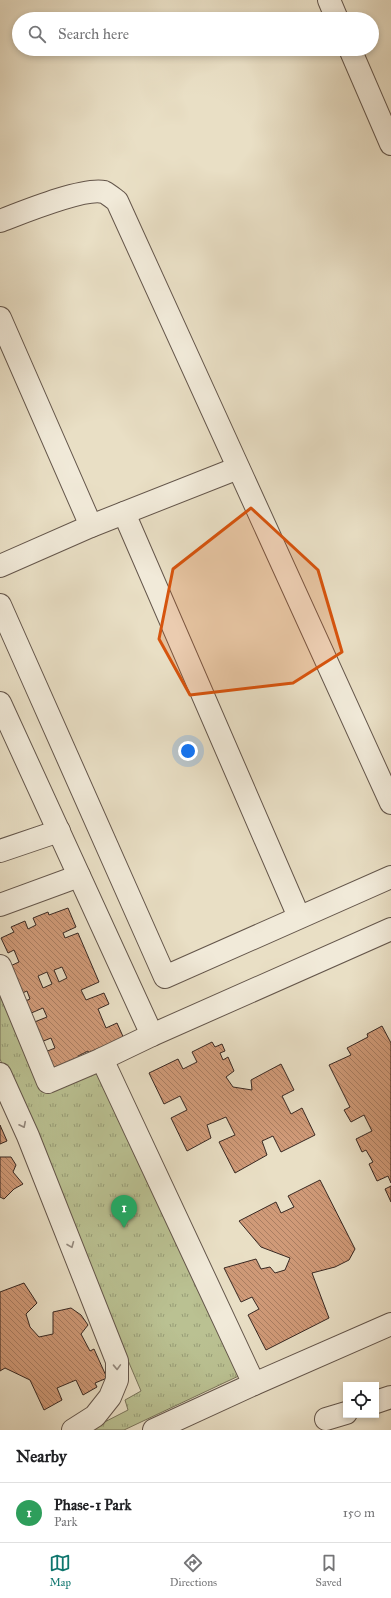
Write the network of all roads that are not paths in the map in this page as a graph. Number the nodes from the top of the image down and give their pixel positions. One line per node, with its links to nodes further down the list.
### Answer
1 (329, 0): 2 (street)
2 (334, 12)
3 (353, 56): 4 (street)
4 (391, 144)
5 (0, 221): 7 (street)
6 (0, 318): 9 (street)
7 (238, 468): 8 (street); 14 (street)
8 (124, 513): 9 (street); 20 (street)
9 (91, 526): 10 (street)
10 (0, 566)
11 (0, 605): 20 (street)
12 (0, 703): 13 (street)
13 (6, 731): 15 (street)
14 (391, 803)
15 (58, 831): 16 (street); 17 (street)
16 (0, 851)
17 (79, 876): 19 (street); 23 (street)
18 (391, 878): 20 (street)
19 (0, 905)
20 (299, 917)
21 (391, 929): 23 (street)
22 (0, 966): 24 (street)
23 (152, 1035): 24 (street)
24 (102, 1059): 27 (street)
25 (0, 1074): 30 (street, one-way to 30)
26 (391, 1324): 27 (street)
27 (254, 1384): 31 (street)
28 (391, 1397): 29 (street)
29 (379, 1401)
30 (73, 1430)
31 (154, 1430)

